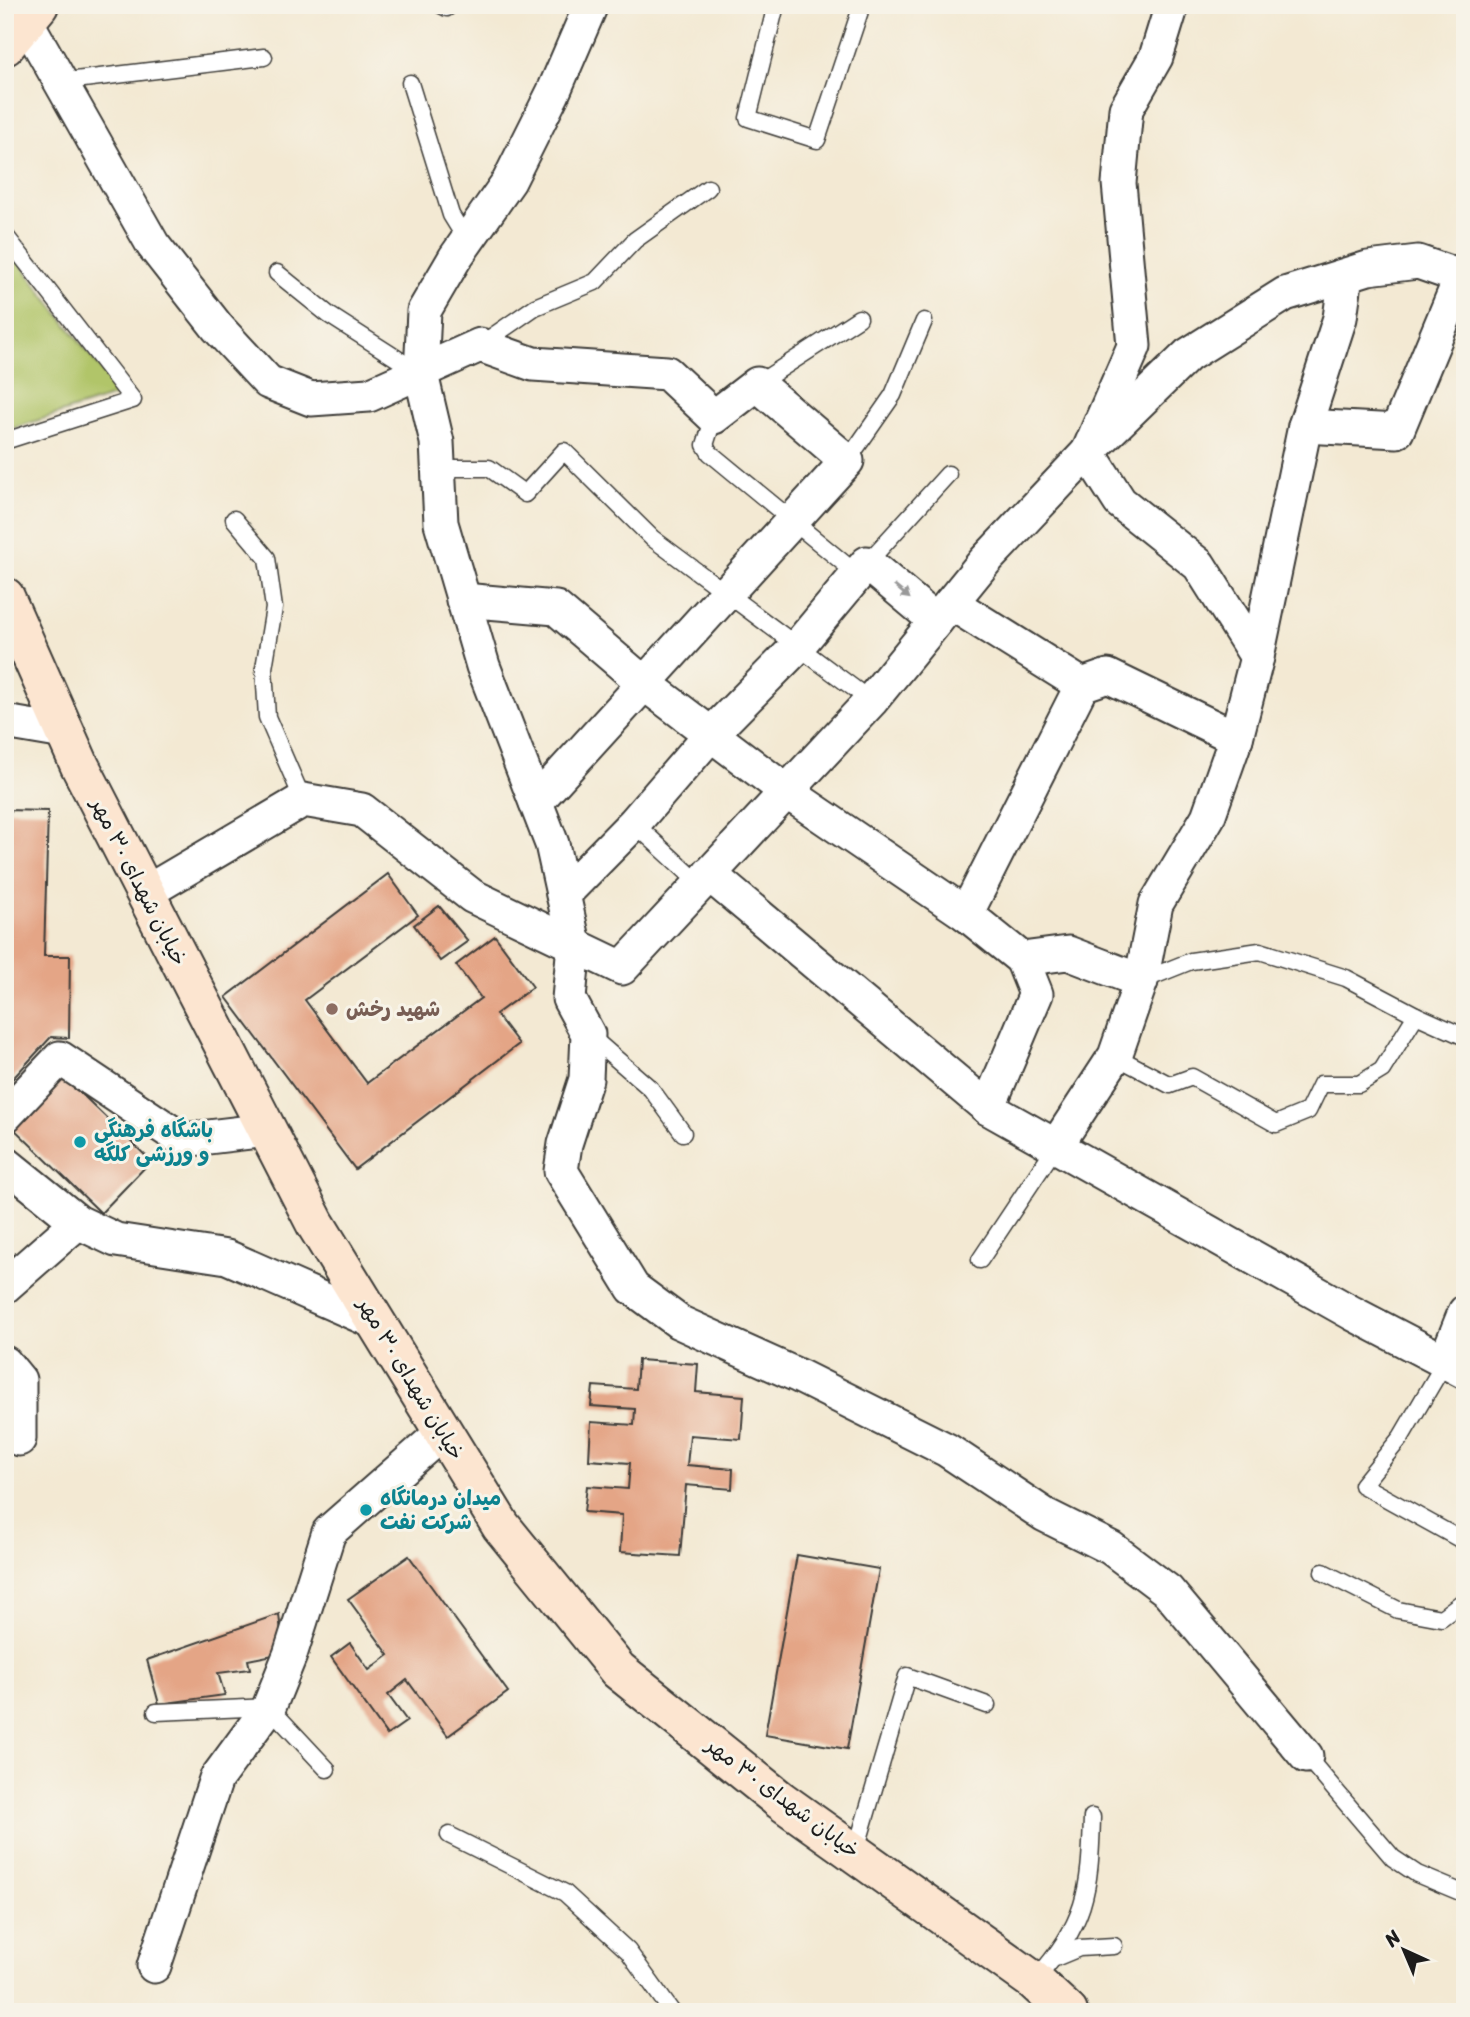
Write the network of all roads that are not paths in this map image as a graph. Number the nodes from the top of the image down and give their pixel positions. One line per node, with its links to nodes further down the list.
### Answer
1 (591, 5): 11 (street)
2 (776, 5): 3 (lane)
3 (862, 5)
4 (1172, 5): 22 (street)
5 (23, 24): 7 (street)
6 (264, 57): 7 (lane)
7 (59, 82): 17 (street)
8 (410, 83): 11 (lane)
9 (708, 188): 16 (lane)
10 (5, 235): 21 (lane)
11 (467, 241): 17 (street)
12 (277, 273): 17 (lane)
13 (1346, 275): 20 (street); 20 (street); 22 (street)
14 (859, 318): 18 (lane)
15 (924, 321): 23 (lane)
16 (480, 345): 17 (street); 19 (street)
17 (421, 374): 24 (street)
18 (757, 384): 19 (street); 23 (street)
19 (714, 417): 27 (lane)
20 (1305, 426): 34 (street)
21 (5, 441)
22 (1088, 452): 32 (street); 34 (street)
23 (847, 461): 27 (street)
24 (438, 468): 29 (lane); 31 (street)
25 (948, 474): 28 (lane)
26 (234, 519): 43 (lane)
27 (794, 520): 28 (lane); 29 (street)
28 (862, 569): 32 (street, one-way to 32); 33 (street)
29 (725, 595): 33 (lane); 35 (street)
30 (5, 597): 39 (main road, خیابان شهدای ۳۰ مهر)
31 (463, 600): 35 (street); 44 (street)
32 (943, 612): 36 (street); 37 (street)
33 (797, 646): 37 (lane); 40 (street)
34 (1256, 657): 41 (street)
35 (645, 684): 40 (street); 44 (street)
36 (1082, 685): 41 (street); 49 (street)
37 (871, 701): 42 (street)
38 (5, 722): 39 (street)
39 (64, 732): 47 (main road, خیابان شهدای ۳۰ مهر)
40 (712, 734): 42 (street); 45 (street)
41 (1236, 738): 52 (street)
42 (787, 792): 46 (street); 49 (street)
43 (303, 800): 47 (street); 50 (street)
44 (536, 802): 48 (street)
45 (634, 823): 46 (lane); 48 (street)
46 (704, 879): 50 (street); 57 (street)
47 (145, 893): 59 (main road, خیابان شهدای ۳۰ مهر)
48 (563, 895): 50 (street)
49 (966, 914): 51 (street)
50 (574, 944): 54 (street)
51 (1022, 959): 52 (street); 57 (street)
52 (1141, 981): 53 (lane); 56 (street)
53 (1416, 1016): 55 (lane); 56 (lane)
54 (588, 1034): 60 (lane); 78 (street)
55 (1465, 1037)
56 (1115, 1056): 61 (street)
57 (988, 1108): 61 (street)
58 (5, 1116): 59 (street)
59 (267, 1130): 67 (main road, خیابان شهدای ۳۰ مهر)
60 (683, 1133)
61 (1056, 1146): 64 (lane); 69 (street)
62 (5, 1163): 63 (street)
63 (78, 1222): 65 (street); 67 (street)
64 (980, 1260)
65 (5, 1286)
66 (1465, 1312): 69 (street)
67 (379, 1324): 70 (main road, خیابان شهدای ۳۰ مهر)
68 (5, 1363): 71 (street)
69 (1455, 1367): 72 (lane)
70 (443, 1432): 76 (street); 82 (main road, خیابان شهدای ۳۰ مهر)
71 (19, 1439)
72 (1465, 1542)
73 (1323, 1572): 74 (lane)
74 (1465, 1600)
75 (987, 1705): 82 (lane)
76 (270, 1707): 77 (lane); 79 (lane); 85 (street)
77 (156, 1712)
78 (1306, 1756): 83 (lane)
79 (327, 1769)
80 (1093, 1817): 86 (lane)
81 (449, 1835): 87 (lane)
82 (855, 1853): 86 (main road, خیابان شهدای ۳۰ مهر)
83 (1465, 1894)
84 (1114, 1946): 86 (lane)
85 (154, 1966)
86 (1045, 1969): 88 (main road, خیابان شهدای ۳۰ مهر)
87 (672, 2012)
88 (1069, 2012)

